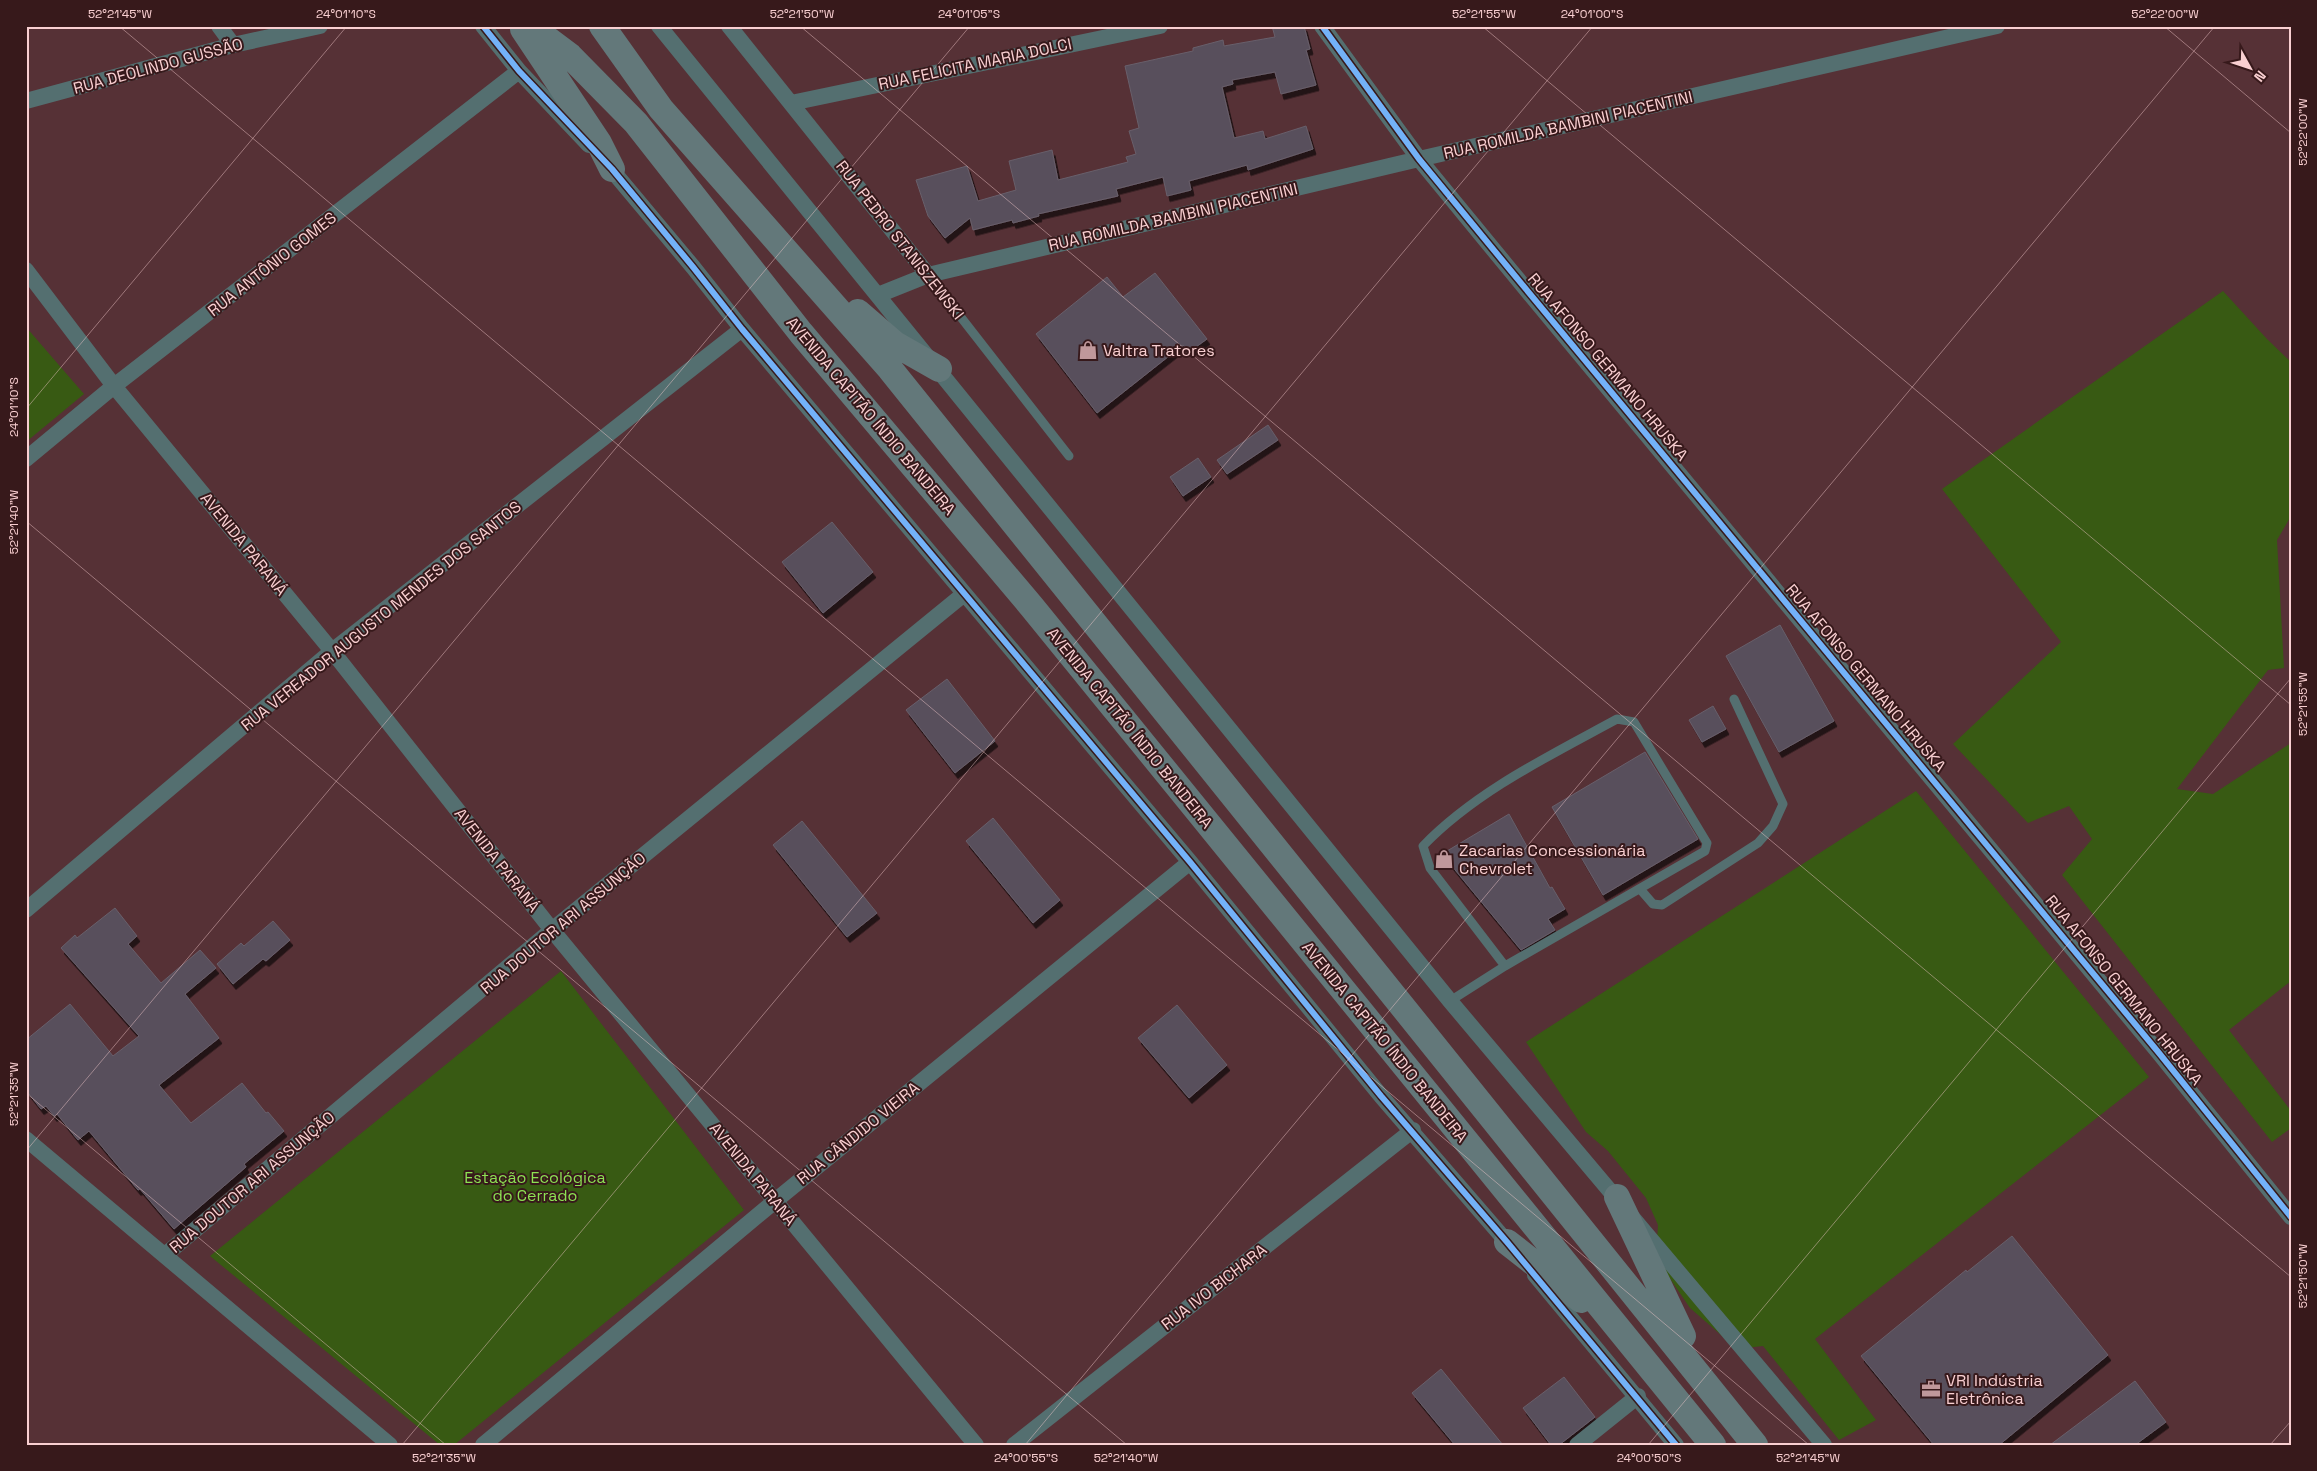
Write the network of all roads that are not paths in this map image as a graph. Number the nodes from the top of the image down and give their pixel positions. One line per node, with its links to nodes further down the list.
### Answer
1 (219, 26): 12 (street)
2 (320, 26): 12 (street, RUA DEOLINDO GUSSÃO)
3 (483, 26): 13 (street)
4 (521, 26): 17 (main road)
5 (530, 26): 43 (main road, AVENIDA CAPITÃO ÍNDIO BANDEIRA)
6 (602, 26): 18 (main road)
7 (659, 26): 21 (street)
8 (729, 26): 15 (street, RUA PEDRO STANISZEWSKI)
9 (1160, 26): 15 (street, RUA FELICITA MARIA DOLCI)
10 (1322, 26): 16 (street, RUA AFONSO GERMANO HRUSKA)
11 (1994, 27): 16 (street, RUA ROMILDA BAMBINI PIACENTINI)
12 (233, 45): 14 (street, RUA DEOLINDO GUSSÃO)
13 (519, 71): 17 (street); 24 (street, RUA ANTÔNIO GOMES)
14 (26, 101)
15 (791, 103): 20 (street, RUA PEDRO STANISZEWSKI)
16 (1419, 159): 20 (street, RUA ROMILDA BAMBINI PIACENTINI); 40 (street, RUA AFONSO GERMANO HRUSKA)
17 (612, 169): 22 (street)
18 (780, 244): 23 (main road); 44 (main road)
19 (26, 270): 24 (street, AVENIDA PARANÁ)
20 (928, 275): 21 (street, RUA ROMILDA BAMBINI PIACENTINI); 25 (lane, RUA PEDRO STANISZEWSKI)
21 (878, 295): 23 (street)
22 (742, 330): 27 (street); 28 (street, RUA VEREADOR AUGUSTO MENDES DOS SANTOS)
23 (939, 369): 35 (street)
24 (114, 386): 26 (street, RUA ANTÔNIO GOMES); 28 (street, AVENIDA PARANÁ)
25 (1069, 456)
26 (26, 459)
27 (964, 594): 30 (street); 33 (street, RUA DOUTOR ARI ASSUNÇÃO)
28 (332, 651): 32 (street, RUA VEREADOR AUGUSTO MENDES DOS SANTOS); 33 (street, AVENIDA PARANÁ)
29 (1734, 699): 31 (lane)
30 (1190, 862): 36 (street); 39 (street, RUA CÂNDIDO VIEIRA)
31 (1640, 889): 34 (lane); 34 (lane)
32 (26, 910)
33 (552, 930): 39 (street, AVENIDA PARANÁ); 42 (street, RUA DOUTOR ARI ASSUNÇÃO)
34 (1505, 966): 35 (lane)
35 (1450, 1001): 38 (street)
36 (1413, 1130): 41 (street); 49 (street, RUA IVO BICHARA)
37 (26, 1139): 42 (street)
38 (1617, 1197): 44 (main road); 54 (street)
39 (775, 1201): 47 (street, RUA CÂNDIDO VIEIRA); 48 (street, AVENIDA PARANÁ)
40 (2291, 1217)
41 (1507, 1242): 43 (main road); 45 (street)
42 (165, 1255): 46 (street)
43 (1621, 1332): 52 (main road, AVENIDA CAPITÃO ÍNDIO BANDEIRA)
44 (1706, 1382): 53 (main road)
45 (1638, 1396): 50 (street); 51 (street)
46 (390, 1445)
47 (483, 1445)
48 (976, 1445)
49 (1014, 1445)
50 (1577, 1445)
51 (1676, 1445)
52 (1713, 1445)
53 (1755, 1445)
54 (1824, 1445)

